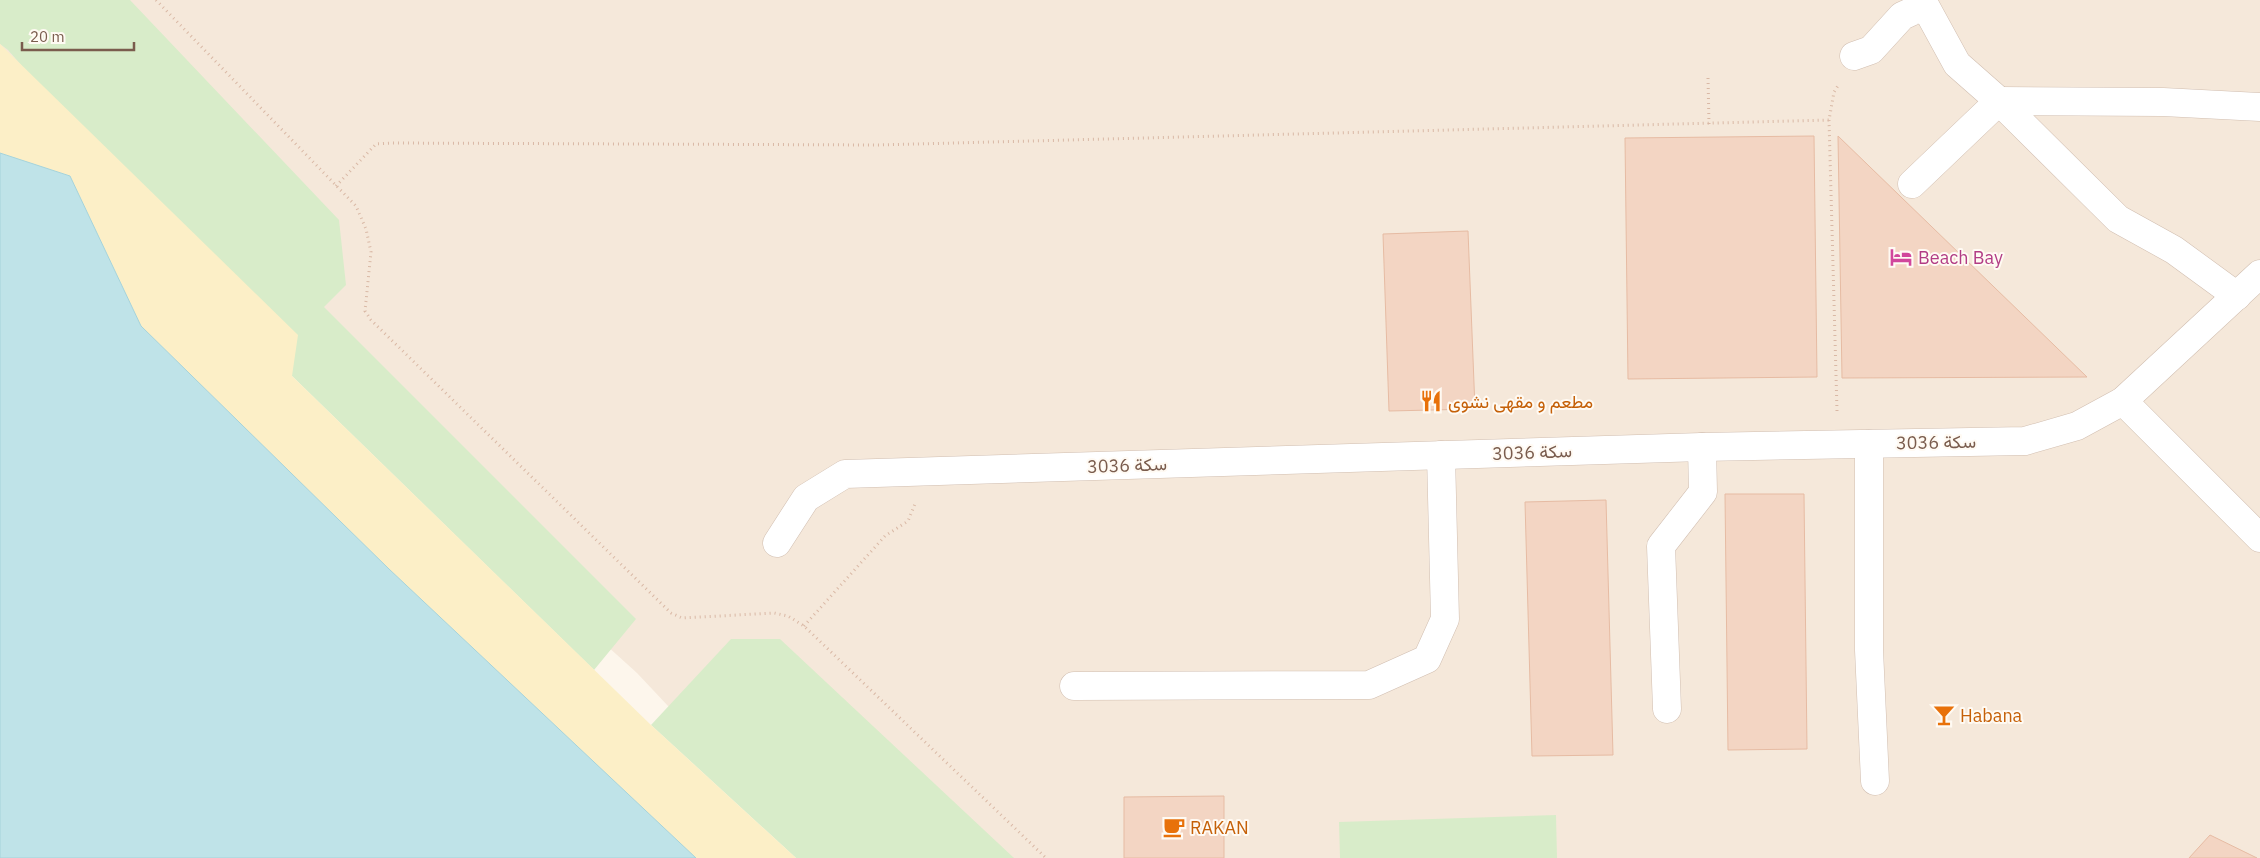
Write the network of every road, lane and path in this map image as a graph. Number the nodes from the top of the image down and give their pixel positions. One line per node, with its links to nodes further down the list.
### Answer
1 (156, 0): 10 (path)
2 (1924, 4): 3 (street); 5 (street)
3 (1854, 56): 7 (path)
4 (1708, 78): 8 (path)
5 (2000, 101): 6 (street); 9 (street); 12 (street)
6 (2260, 107)
7 (1829, 120): 8 (path); 14 (path)
8 (1709, 124): 10 (path)
9 (1912, 184)
10 (336, 186): 21 (path)
11 (2260, 274): 12 (street, سكة 3036)
12 (2237, 296): 13 (street, سكة 3036)
13 (2123, 401): 15 (street, سكة 3036); 19 (street)
14 (1838, 444): 15 (street, سكة 3036); 16 (street, سكة 3036)
15 (1869, 444): 24 (street)
16 (1702, 446): 17 (street, سكة 3036); 23 (street)
17 (1440, 455): 18 (street, سكة 3036); 22 (street)
18 (917, 471): 20 (street, سكة 3036); 21 (path)
19 (2260, 538)
20 (776, 543)
21 (804, 626): 25 (path)
22 (1074, 686)
23 (1667, 709)
24 (1875, 781)
25 (1046, 858)

